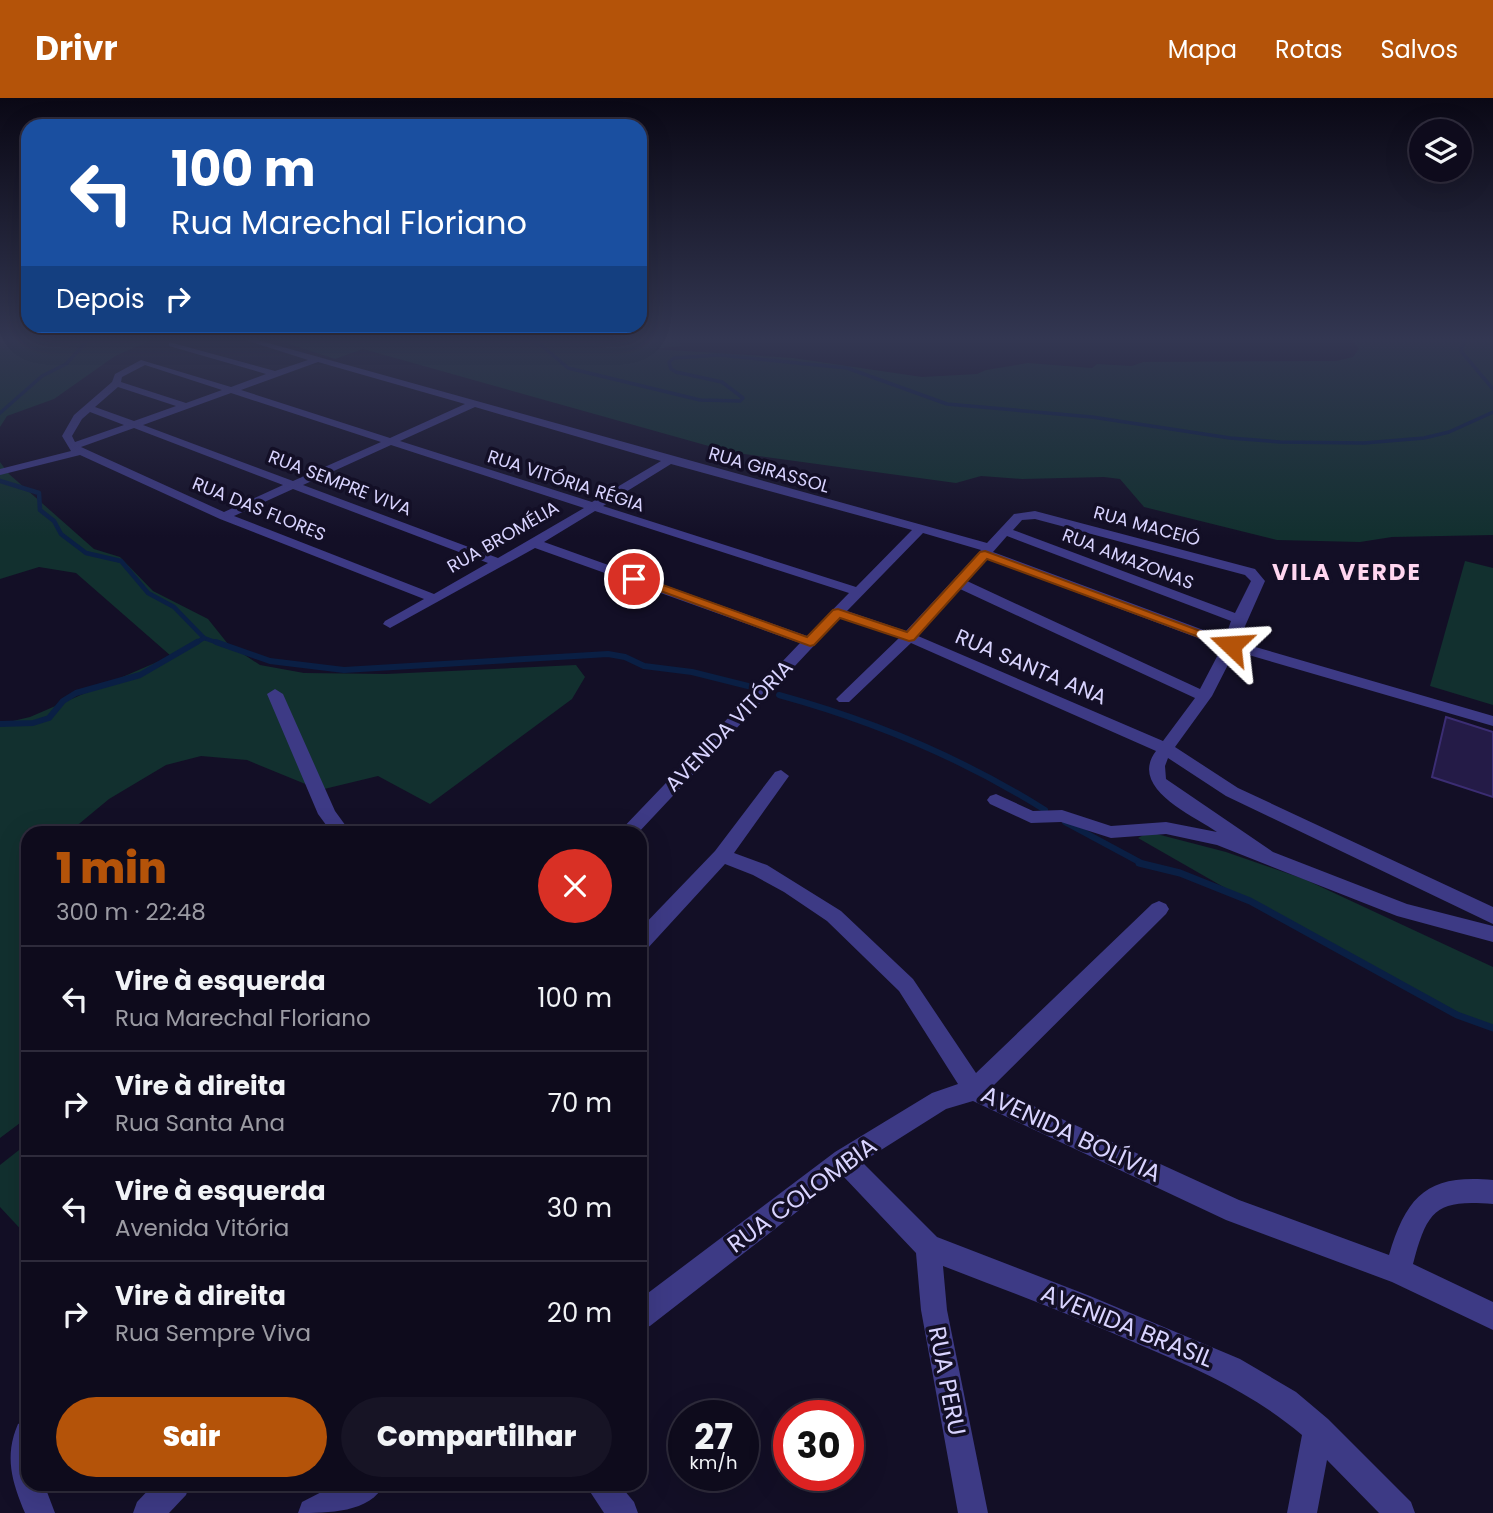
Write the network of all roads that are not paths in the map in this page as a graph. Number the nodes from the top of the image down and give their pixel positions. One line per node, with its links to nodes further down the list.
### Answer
1 (92, 405): 8 (street)
2 (182, 405): 7 (street)
3 (188, 405): 7 (street)
4 (278, 405): 10 (street, RUA VITÓRIA RÉGIA)
5 (472, 405): 10 (street)
6 (478, 405): 12 (street, RUA GIRASSOL)
7 (185, 406): 9 (street)
8 (89, 408): 9 (street, RUA SEMPRE VIVA); 11 (street)
9 (137, 424): 11 (street); 14 (street, RUA SEMPRE VIVA)
10 (391, 443): 14 (street); 15 (street, RUA VITÓRIA RÉGIA)
11 (77, 449): 13 (street); 16 (street, RUA DAS FLORES)
12 (670, 460): 15 (street, RUA BROMÉLIA); 17 (street, RUA GIRASSOL)
13 (0, 472)
14 (291, 487): 16 (street); 21 (street, RUA SEMPRE VIVA)
15 (591, 508): 19 (street, RUA BROMÉLIA); 23 (street, RUA VITÓRIA RÉGIA)
16 (224, 516): 24 (street, RUA DAS FLORES)
17 (919, 530): 20 (street, RUA GIRASSOL); 23 (street, AVENIDA VITÓRIA)
18 (1005, 531): 20 (street); 26 (street, RUA AMAZONAS); 26 (street, RUA MACEIÓ)
19 (534, 543): 21 (street, RUA BROMÉLIA); 29 (street)
20 (987, 551): 22 (street); 30 (street, RUA GIRASSOL)
21 (499, 563): 24 (street, RUA BROMÉLIA)
22 (957, 582): 28 (street); 32 (street)
23 (858, 592): 25 (street, AVENIDA VITÓRIA)
24 (435, 598): 27 (street, RUA BROMÉLIA)
25 (838, 613): 28 (street, RUA SANTA ANA); 29 (street, AVENIDA VITÓRIA)
26 (1239, 619): 30 (street)
27 (390, 624)
28 (909, 637): 33 (street); 35 (street, RUA SANTA ANA)
29 (810, 642): 39 (street, AVENIDA VITÓRIA)
30 (1231, 645): 32 (street); 34 (street, RUA GIRASSOL)
31 (275, 694): 38 (street)
32 (1204, 696): 35 (street)
33 (844, 699)
34 (1493, 721)
35 (1166, 748): 40 (street); 43 (street, RUA SANTA ANA)
36 (781, 776): 41 (street)
37 (996, 800): 40 (street)
38 (336, 826)
39 (634, 826)
40 (1265, 855): 44 (street)
41 (722, 856): 45 (street); 46 (street, AVENIDA BOLÍVIA)
42 (1159, 909): 46 (street)
43 (1493, 916)
44 (1493, 934)
45 (647, 936)
46 (974, 1090): 47 (street, RUA COLOMBIA); 50 (street, AVENIDA BOLÍVIA)
47 (844, 1160): 49 (street, AVENIDA BRASIL); 51 (street, RUA COLOMBIA)
48 (1493, 1192): 50 (street)
49 (928, 1247): 53 (street, AVENIDA BRASIL); 62 (street, RUA PERU)
50 (1398, 1271): 52 (street, AVENIDA BOLÍVIA)
51 (647, 1311)
52 (1493, 1316)
53 (1318, 1429): 63 (street); 64 (street, AVENIDA BRASIL)
54 (31, 1491): 58 (street)
55 (168, 1491): 59 (street)
56 (355, 1491): 60 (street)
57 (606, 1491): 61 (street)
58 (40, 1513)
59 (148, 1513)
60 (313, 1513)
61 (623, 1513)
62 (973, 1513)
63 (1303, 1513)
64 (1400, 1513)

